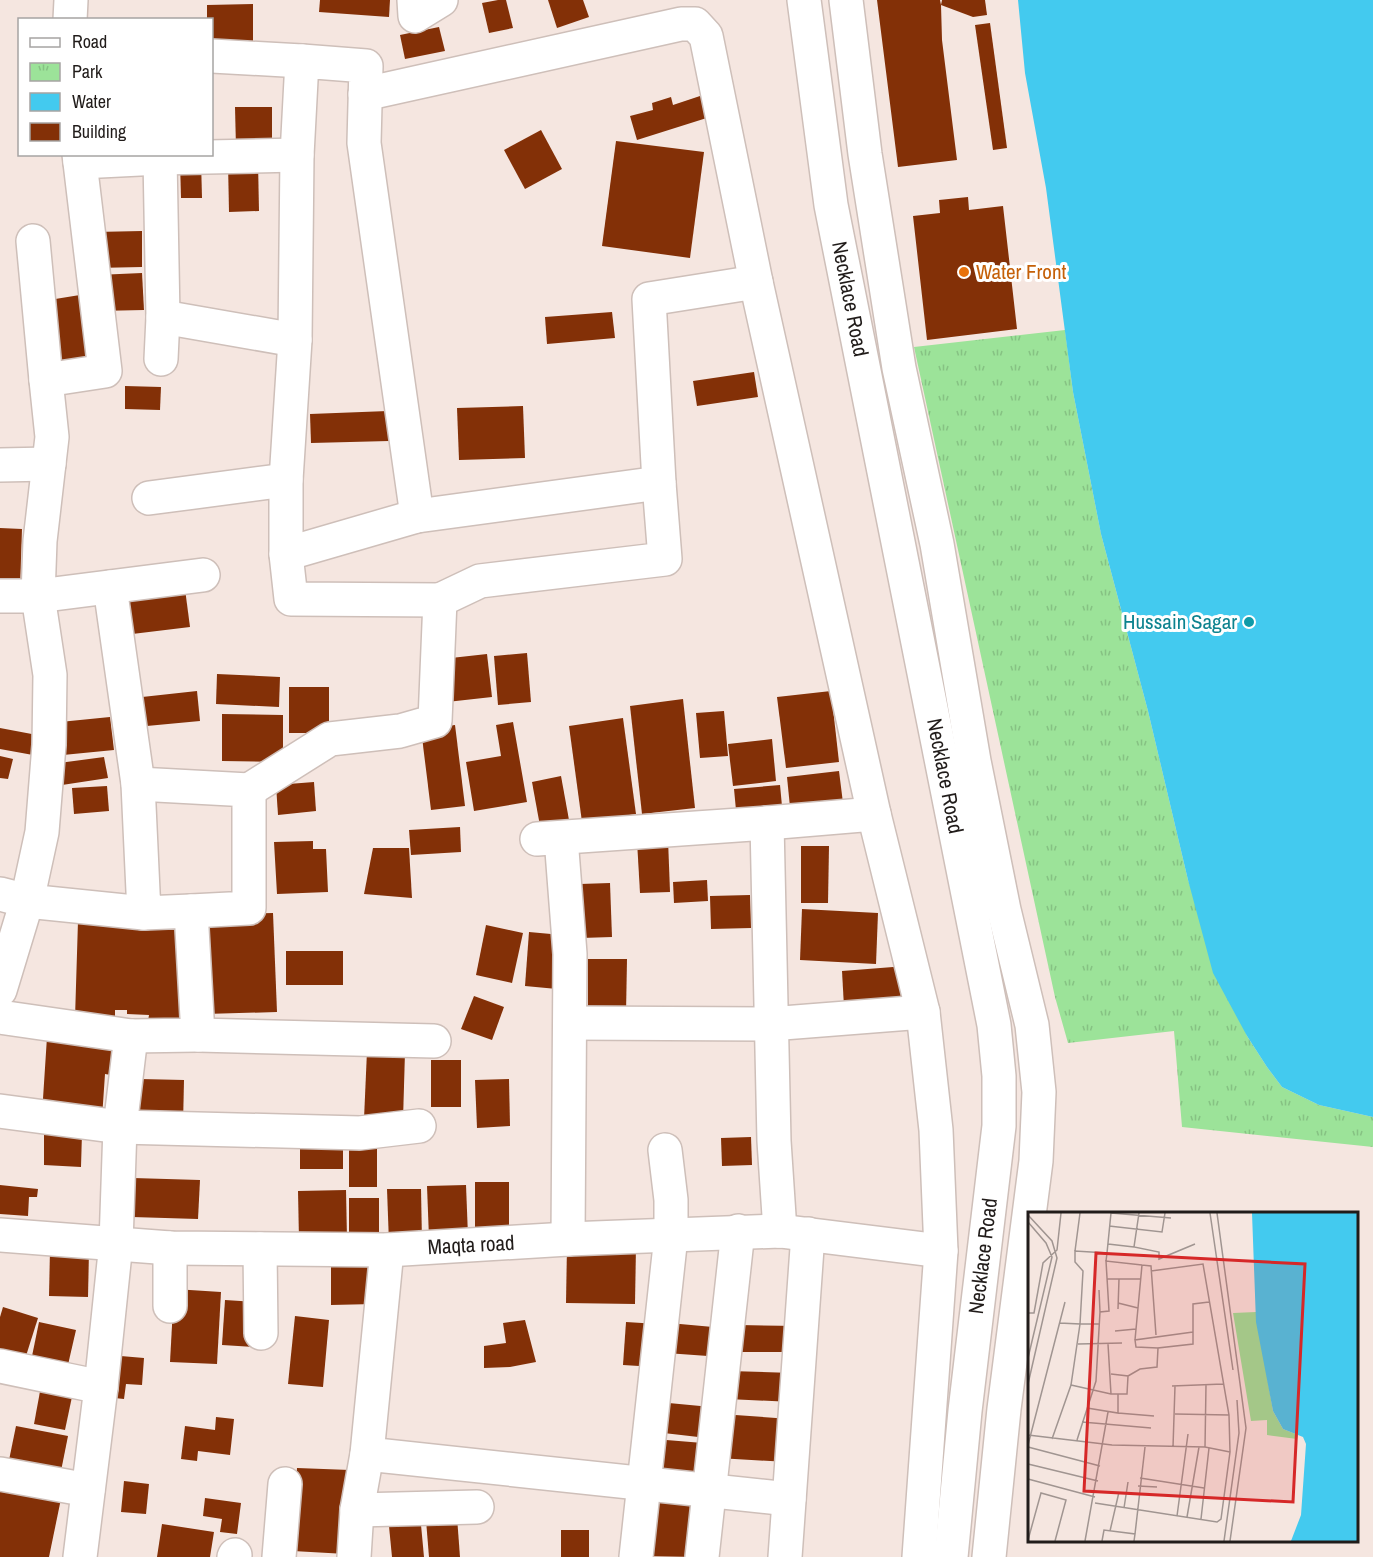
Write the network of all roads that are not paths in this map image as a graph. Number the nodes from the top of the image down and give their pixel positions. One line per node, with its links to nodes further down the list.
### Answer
1 (71, 0): 6 (street)
2 (414, 0): 3 (street)
3 (441, 0)
4 (804, 0): 49 (street, Necklace Road)
5 (846, 0): 50 (street, Necklace Road)
6 (69, 18)
7 (213, 56): 8 (street)
8 (302, 61): 9 (street); 10 (street)
9 (365, 94): 14 (street); 24 (street)
10 (297, 155): 12 (street); 16 (street)
11 (79, 158): 12 (street); 18 (street)
12 (160, 158): 15 (street)
13 (33, 241): 18 (street)
14 (756, 282): 22 (street); 33 (street)
15 (163, 317): 16 (street); 17 (street)
16 (296, 340): 21 (street)
17 (161, 359)
18 (46, 380): 19 (street)
19 (49, 464): 20 (street); 29 (street)
20 (0, 465)
21 (286, 480): 23 (street); 25 (street)
22 (659, 483): 24 (street); 30 (street)
23 (149, 498)
24 (417, 516): 25 (street)
25 (286, 554): 30 (street)
26 (203, 575): 27 (street)
27 (110, 587): 29 (street); 31 (street)
28 (0, 596): 29 (street)
29 (38, 596): 35 (street)
30 (440, 600): 32 (street)
31 (138, 784): 32 (street); 37 (street)
32 (249, 790): 36 (street)
33 (874, 814): 34 (street); 39 (street)
34 (767, 824): 41 (street); 42 (street)
35 (13, 897): 37 (street); 38 (street)
36 (190, 911): 37 (street); 43 (street)
37 (144, 913)
38 (0, 990)
39 (923, 1012): 42 (street); 63 (street)
40 (0, 1017): 44 (street)
41 (570, 1023): 42 (street); 58 (street)
42 (770, 1024): 55 (street)
43 (198, 1035): 44 (street); 45 (street)
44 (131, 1036): 48 (street)
45 (434, 1041)
46 (0, 1111): 48 (street)
47 (419, 1126): 48 (street)
48 (120, 1127): 59 (street)
49 (997, 1141): 50 (street); 77 (street, Necklace Road)
50 (1037, 1142): 52 (street, Necklace Road)
51 (665, 1150): 57 (street)
52 (1029, 1212)
53 (1028, 1223): 78 (street, Necklace Road)
54 (738, 1232): 55 (street, Maqta road); 57 (street, Maqta road); 73 (street)
55 (794, 1232): 63 (street, Maqta road); 74 (street)
56 (0, 1235): 59 (street, Maqta road)
57 (671, 1236): 58 (street, Maqta road); 71 (street)
58 (568, 1239): 62 (street, Maqta road)
59 (116, 1244): 60 (street, Maqta road); 67 (street)
60 (170, 1248): 61 (street, Maqta road); 64 (street)
61 (260, 1249): 62 (street, Maqta road); 65 (street)
62 (387, 1250): 68 (street)
63 (941, 1251): 85 (street)
64 (170, 1306)
65 (261, 1333)
66 (0, 1366): 67 (street)
67 (101, 1387): 72 (street)
68 (367, 1454): 71 (street); 76 (street)
69 (0, 1474): 72 (street)
70 (285, 1484): 80 (street)
71 (644, 1484): 73 (street); 82 (street)
72 (88, 1490): 79 (street)
73 (709, 1491): 74 (street); 83 (street)
74 (789, 1499): 84 (street)
75 (477, 1507): 76 (street)
76 (357, 1510): 81 (street)
77 (954, 1521): 78 (street); 86 (street, Necklace Road)
78 (993, 1525): 87 (street, Necklace Road)
79 (80, 1557)
80 (279, 1557)
81 (354, 1557)
82 (636, 1557)
83 (702, 1557)
84 (785, 1557)
85 (920, 1557)
86 (951, 1557)
87 (989, 1557)

